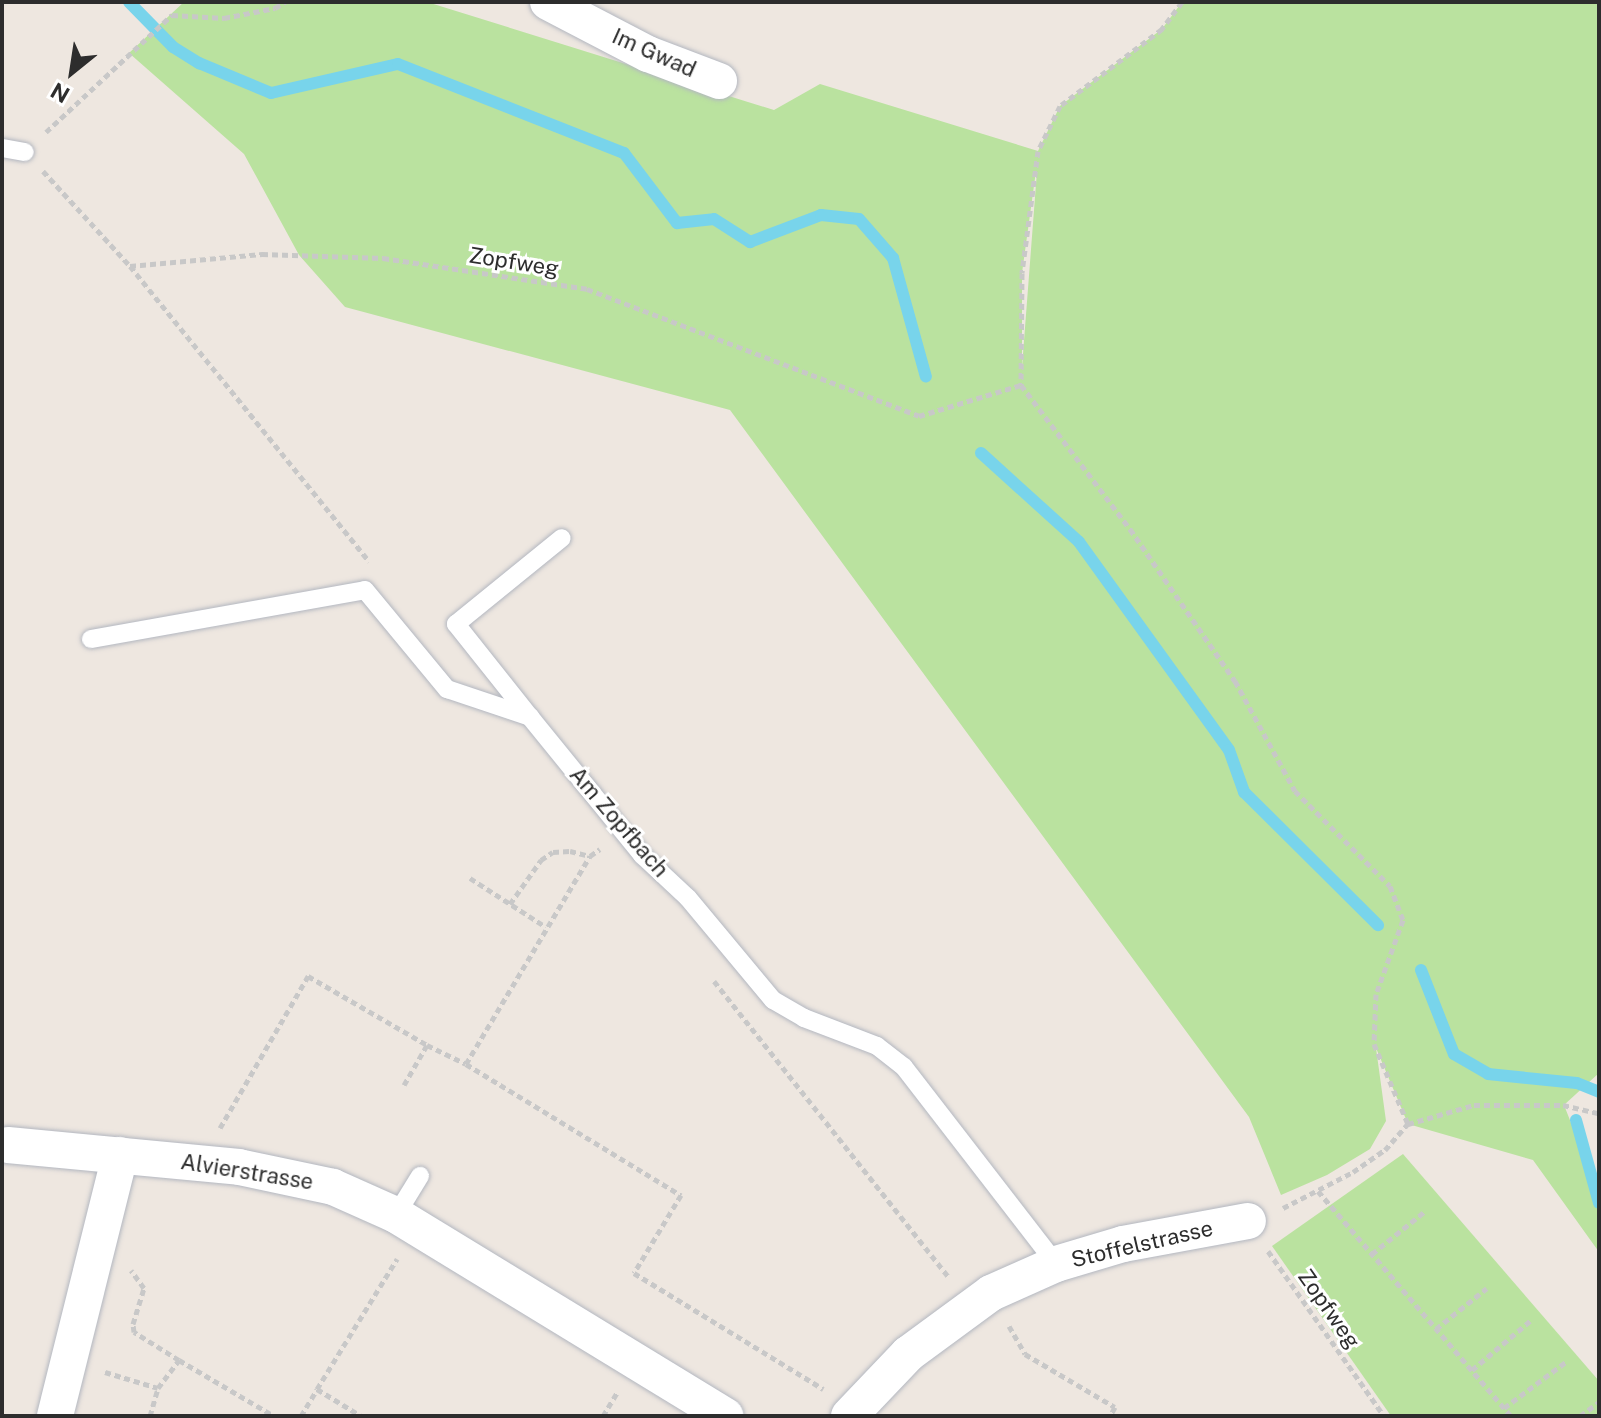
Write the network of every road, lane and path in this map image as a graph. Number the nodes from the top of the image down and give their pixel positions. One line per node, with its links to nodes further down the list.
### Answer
1 (285, 2): 6 (path)
2 (548, 2): 4 (street, Im Gwad)
3 (1182, 2): 8 (path)
4 (719, 81)
5 (2, 148): 6 (lane)
6 (25, 152): 7 (path)
7 (130, 266): 8 (path, Zopfweg); 10 (path)
8 (1021, 385): 23 (path)
9 (562, 538): 12 (lane, Am Zopfbach)
10 (365, 590): 11 (lane); 12 (lane)
11 (91, 639)
12 (530, 717): 33 (lane, Am Zopfbach)
13 (595, 835): 14 (path)
14 (590, 856): 16 (path); 17 (path)
15 (470, 878): 16 (path)
16 (510, 904): 17 (path)
17 (546, 927): 20 (path)
18 (709, 976): 35 (path)
19 (427, 1045): 20 (path); 21 (path); 24 (path)
20 (466, 1064): 47 (path)
21 (404, 1085)
22 (1599, 1113): 23 (path)
23 (1408, 1124): 28 (path)
24 (214, 1139)
25 (8, 1145): 26 (street, Alvierstrasse)
26 (120, 1155): 31 (street, Alvierstrasse); 49 (street)
27 (420, 1176): 31 (lane)
28 (1318, 1191): 30 (path); 32 (path)
29 (1424, 1212): 32 (path)
30 (1248, 1221): 33 (street, Stoffelstrasse); 56 (path, Zopfweg)
31 (406, 1222): 45 (path); 54 (street, Alvierstrasse)
32 (1372, 1254): 39 (path)
33 (1056, 1264): 37 (street, Stoffelstrasse)
34 (128, 1267): 40 (path)
35 (956, 1287)
36 (1487, 1288): 39 (path)
37 (991, 1293): 47 (street, Stoffelstrasse); 55 (path)
38 (1530, 1321): 42 (path)
39 (1436, 1329): 42 (path)
40 (179, 1360): 44 (path); 51 (path)
41 (1567, 1361): 48 (path)
42 (1472, 1370): 48 (path)
43 (102, 1371): 44 (path)
44 (158, 1388): 50 (path)
45 (317, 1389): 52 (path); 53 (path)
46 (1599, 1402): 58 (path)
47 (841, 1406)
48 (1504, 1408): 57 (path)
49 (55, 1416)
50 (150, 1416)
51 (274, 1416)
52 (301, 1416)
53 (361, 1416)
54 (725, 1416)
55 (1110, 1416)
56 (1384, 1416)
57 (1511, 1416)
58 (1580, 1416)

